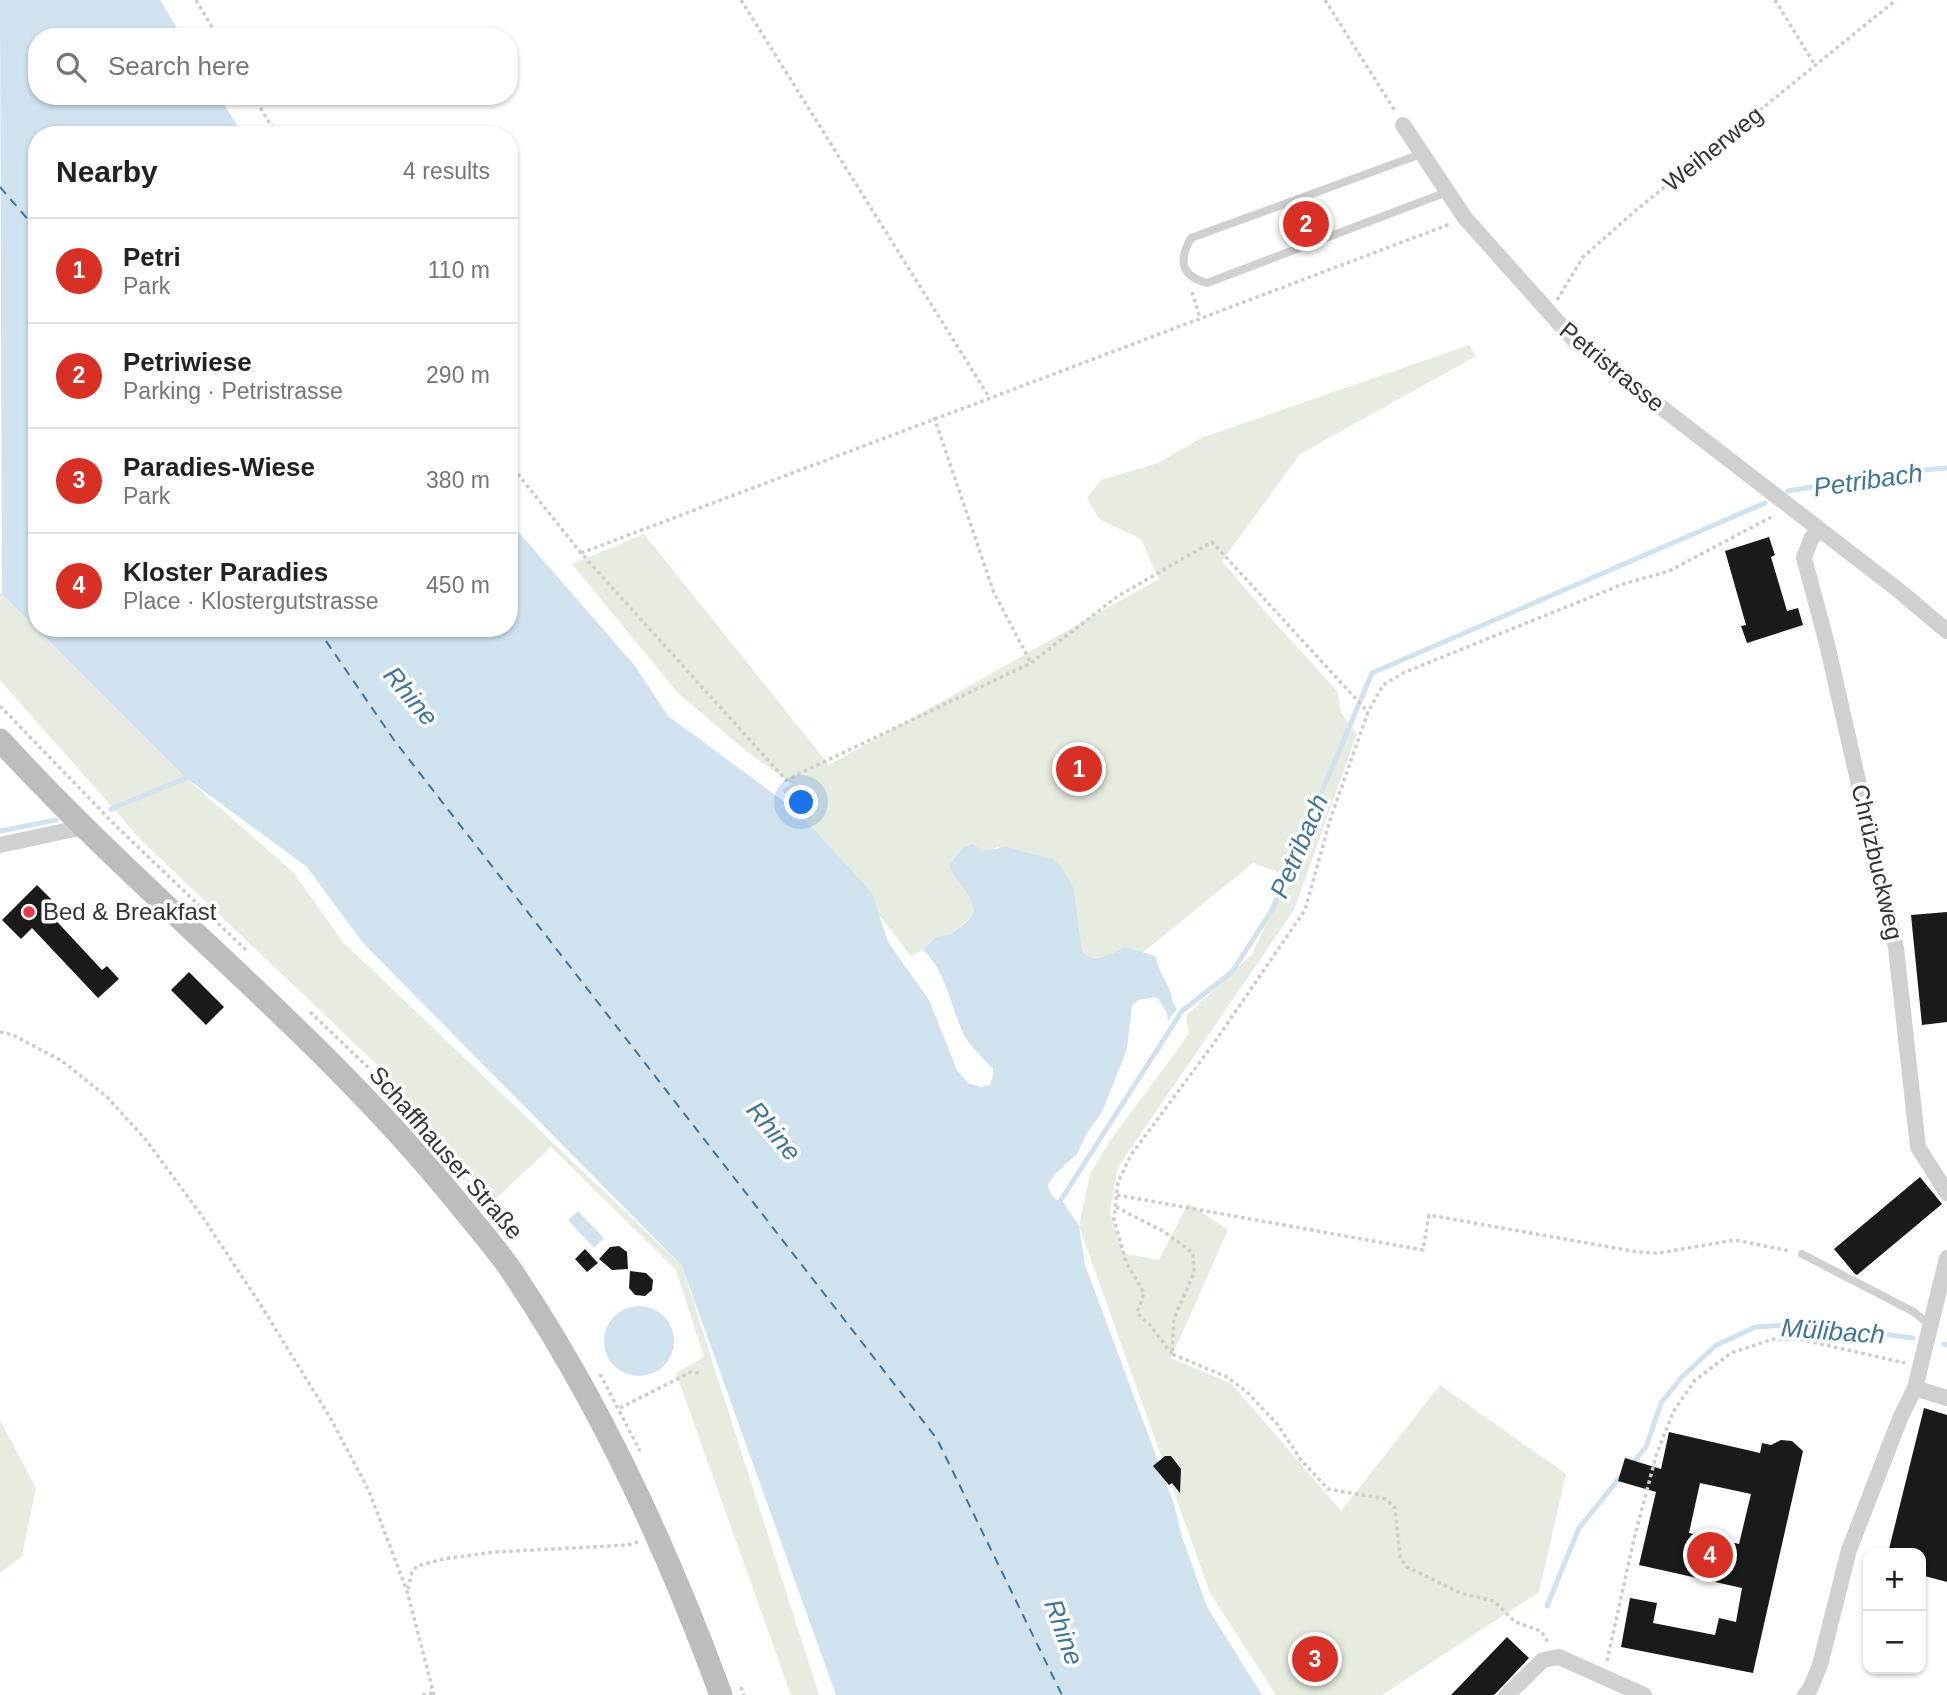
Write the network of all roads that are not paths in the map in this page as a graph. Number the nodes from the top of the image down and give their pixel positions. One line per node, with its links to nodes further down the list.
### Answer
1 (1403, 125): 2 (street, Petristrasse)
2 (1420, 154): 3 (street, Petristrasse); 3 (lane)
3 (1447, 192): 4 (street, Petristrasse)
4 (1818, 530): 5 (street, Petristrasse); 9 (street, Chrüzbuckweg)
5 (1947, 631)
6 (0, 740): 7 (main road, Schaffhauser Straße)
7 (84, 827): 8 (street); 15 (main road, Schaffhauser Straße)
8 (0, 845)
9 (1947, 1193)
10 (1802, 1254): 12 (lane)
11 (1947, 1258): 12 (street)
12 (1931, 1326): 13 (street)
13 (1915, 1388): 14 (street); 18 (street)
14 (1947, 1398)
15 (721, 1695)
16 (1507, 1695): 17 (street)
17 (1644, 1695)
18 (1805, 1695)

